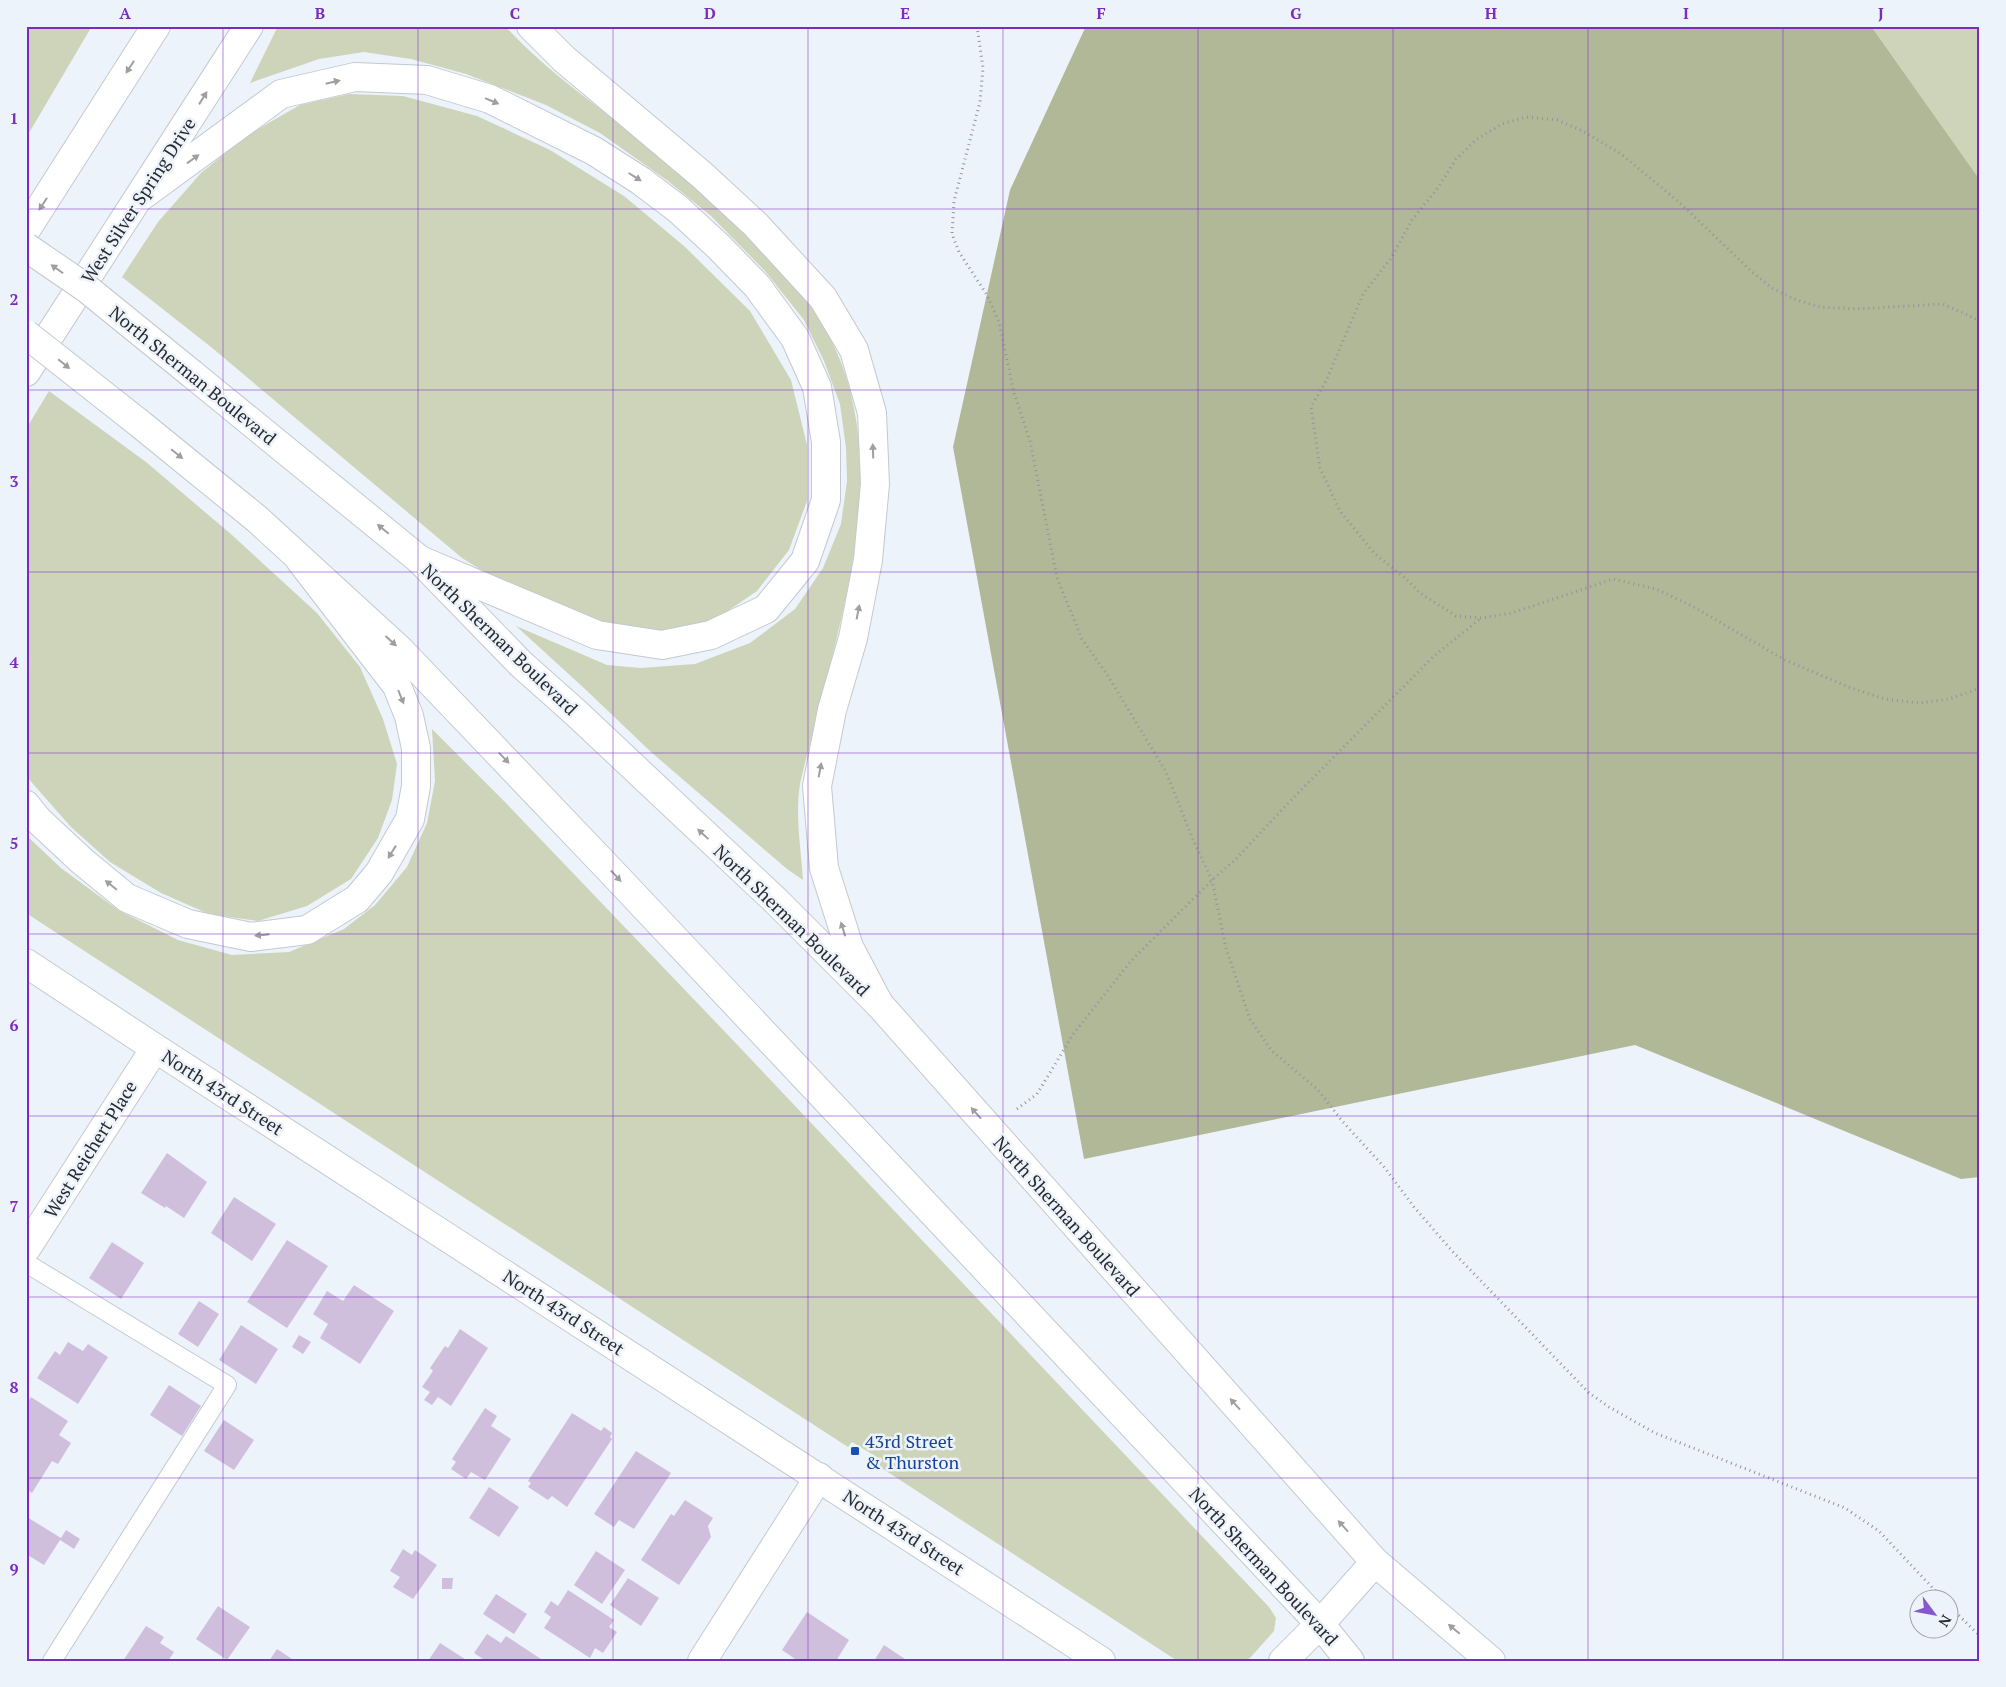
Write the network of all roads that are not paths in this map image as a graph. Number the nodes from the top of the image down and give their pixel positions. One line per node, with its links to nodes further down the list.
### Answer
1 (249, 26): 4 (main road, West Silver Spring Drive, one-way to 1)
2 (531, 26): 13 (main road, one-way to 2)
3 (152, 31): 5 (main road, one-way to 5)
4 (140, 198): 8 (main road, West Silver Spring Drive); 10 (main road, one-way to 10)
5 (26, 230)
6 (26, 247): 10 (main road, North Sherman Boulevard, one-way to 6, bridge)
7 (26, 334): 9 (main road, North Sherman Boulevard, one-way to 9, bridge)
8 (26, 372)
9 (300, 560): 11 (main road, one-way to 11); 19 (main road, North Sherman Boulevard, one-way to 19)
10 (420, 560): 13 (main road, North Sherman Boulevard, one-way to 10)
11 (26, 805)
12 (26, 963): 14 (main road, North 43rd Street)
13 (879, 1004): 18 (main road, North Sherman Boulevard, one-way to 13)
14 (155, 1048): 15 (main road, West Reichert Place); 17 (main road, North 43rd Street)
15 (26, 1249)
16 (26, 1263): 20 (lane)
17 (820, 1477): 21 (main road); 22 (main road, North 43rd Street)
18 (1375, 1562): 19 (main road); 25 (main road, North Sherman Boulevard, one-way to 18)
19 (1320, 1624): 23 (main road); 24 (main road, North Sherman Boulevard)
20 (52, 1661)
21 (702, 1661)
22 (1101, 1661)
23 (1283, 1661)
24 (1350, 1661)
25 (1491, 1661)

